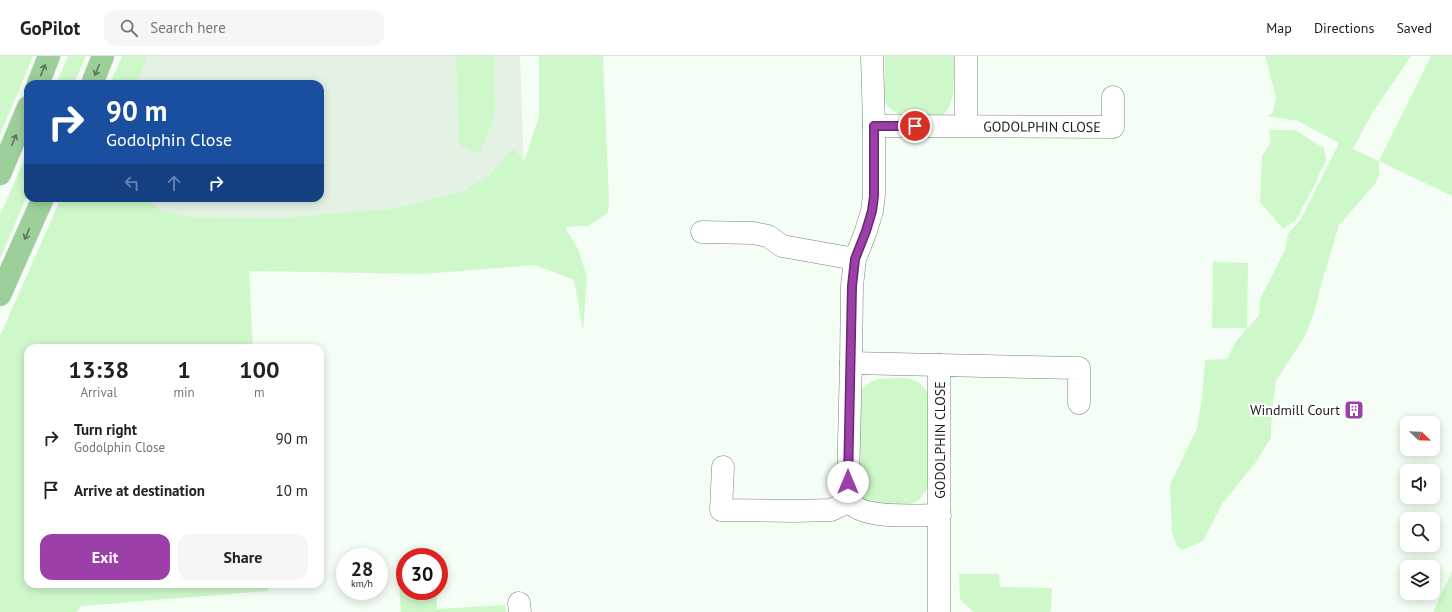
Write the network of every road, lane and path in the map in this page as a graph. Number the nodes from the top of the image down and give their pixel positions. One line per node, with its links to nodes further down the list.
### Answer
1 (49, 56): 5 (main road, one-way to 1)
2 (103, 56): 6 (main road, one-way to 6)
3 (872, 56): 9 (street)
4 (966, 56): 10 (street, GODOLPHIN CLOSE)
5 (40, 80)
6 (94, 80)
7 (1113, 98): 10 (street, GODOLPHIN CLOSE)
8 (24, 117): 11 (main road, one-way to 8)
9 (874, 126): 10 (street, GODOLPHIN CLOSE); 14 (street)
10 (966, 126)
11 (0, 174)
12 (41, 202): 15 (main road, one-way to 15)
13 (702, 232): 14 (street)
14 (855, 259): 16 (street)
15 (0, 295)
16 (851, 363): 17 (street, GODOLPHIN CLOSE); 20 (street)
17 (939, 365): 18 (street, GODOLPHIN CLOSE); 21 (street, GODOLPHIN CLOSE)
18 (1079, 402)
19 (723, 467): 20 (street)
20 (850, 501): 21 (street, GODOLPHIN CLOSE)
21 (940, 515): 22 (street, GODOLPHIN CLOSE)
22 (939, 612)

